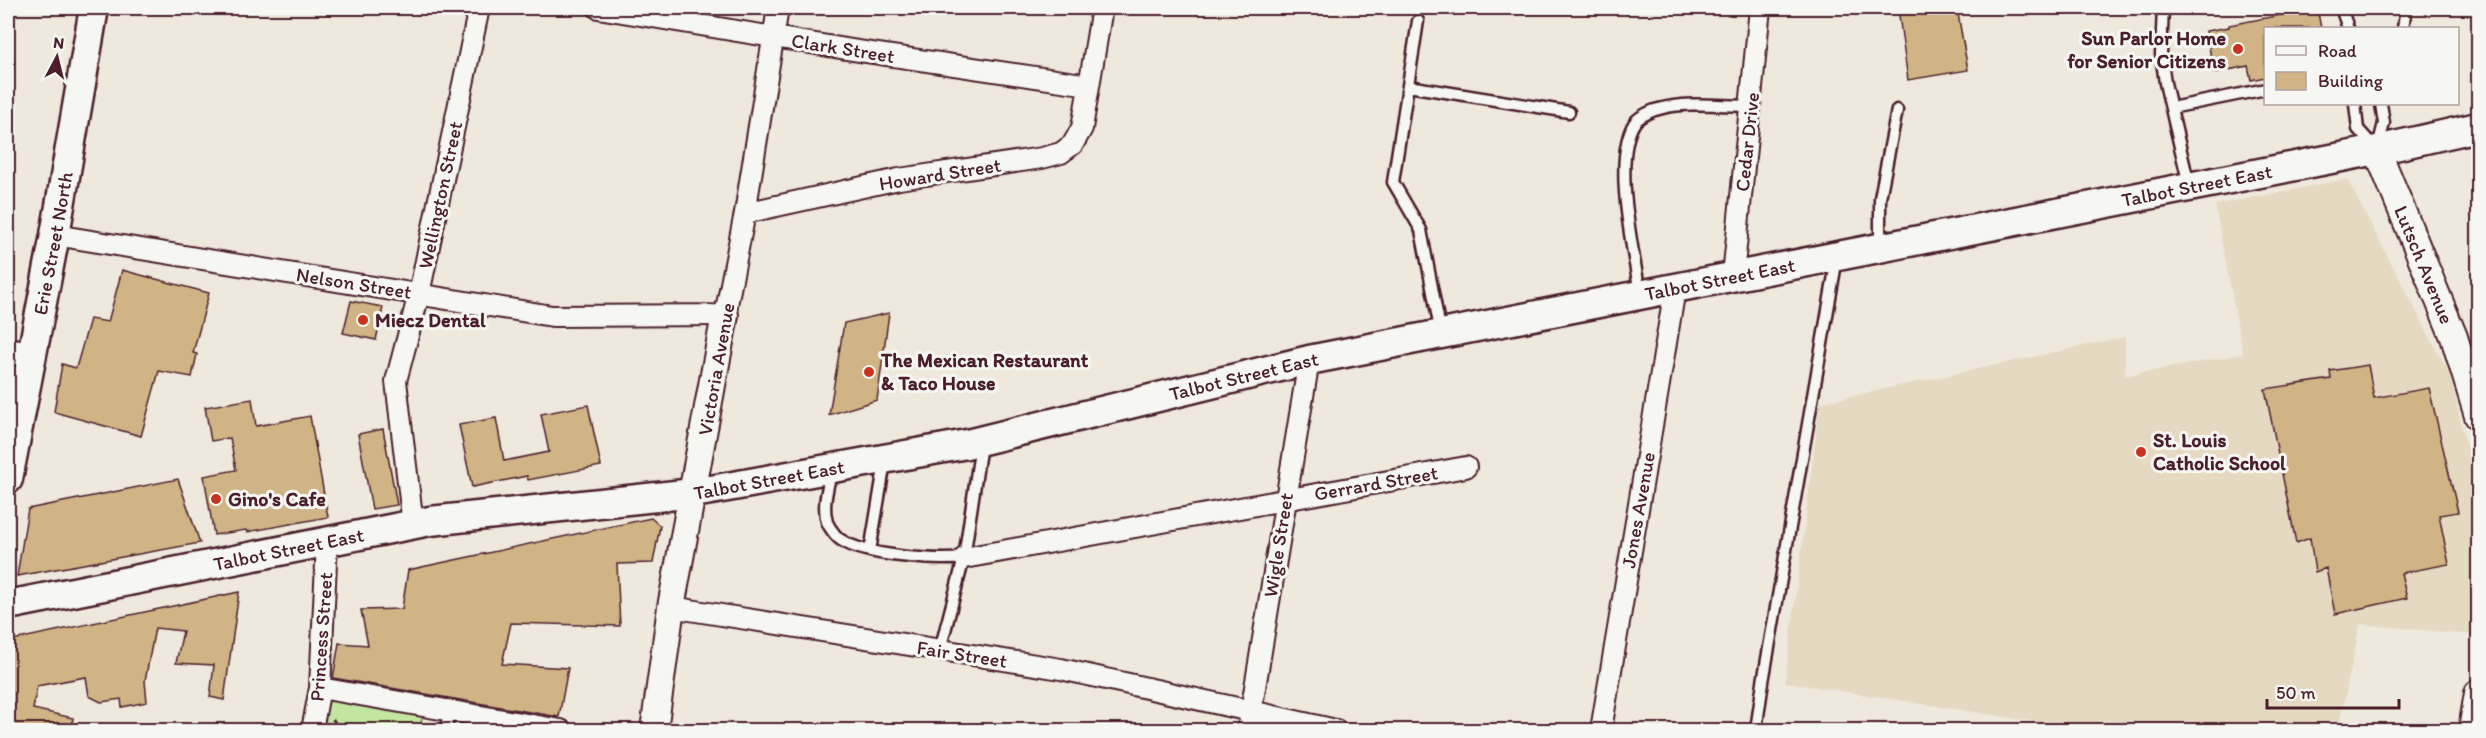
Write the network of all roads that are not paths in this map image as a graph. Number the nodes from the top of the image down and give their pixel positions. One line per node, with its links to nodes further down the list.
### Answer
1 (94, 8): 27 (main road, Erie Street North)
2 (479, 8): 32 (street, Wellington Street)
3 (598, 8): 13 (street, Clark Street)
4 (778, 8): 13 (street, Victoria Avenue)
5 (1102, 8): 14 (street, Howard Street)
6 (1760, 8): 19 (street, Cedar Drive)
7 (2163, 8): 20 (lane)
8 (2342, 8): 11 (lane)
9 (2406, 8): 12 (lane)
10 (1418, 21): 15 (lane)
11 (2348, 27)
12 (2403, 27)
13 (773, 35): 14 (street, Clark Street); 26 (street, Victoria Avenue)
14 (1089, 85): 26 (street, Howard Street)
15 (1408, 86): 22 (lane); 35 (lane)
16 (2264, 89): 20 (lane)
17 (2355, 105): 24 (lane)
18 (2381, 105): 24 (lane)
19 (1750, 106): 30 (street, Cedar Drive); 33 (lane)
20 (2171, 108): 25 (lane)
21 (1897, 110): 28 (lane)
22 (1569, 112)
23 (2478, 127): 24 (main road, Talbot Street East)
24 (2377, 150): 25 (main road, Talbot Street East); 38 (street, Lutsch Avenue)
25 (2189, 186): 28 (main road, Talbot Street East)
26 (745, 213): 34 (street, Victoria Avenue)
27 (55, 235): 32 (street, Nelson Street); 36 (main road, Erie Street North)
28 (1880, 247): 29 (main road, Talbot Street East)
29 (1837, 257): 30 (main road, Talbot Street East); 64 (lane)
30 (1733, 276): 31 (main road, Talbot Street East)
31 (1675, 289): 33 (main road, Talbot Street East); 63 (street, Jones Avenue)
32 (419, 294): 34 (street, Nelson Street); 46 (street, Wellington Street)
33 (1641, 296): 35 (main road, Talbot Street East)
34 (725, 315): 44 (street, Victoria Avenue)
35 (1441, 334): 37 (main road, Talbot Street East)
36 (20, 350): 43 (main road, Erie Street North)
37 (1309, 360): 39 (main road, Talbot Street East); 45 (street, Wigle Street)
38 (2478, 416)
39 (982, 440): 40 (main road, Talbot Street East); 49 (lane)
40 (886, 459): 42 (main road, Talbot Street East); 48 (lane)
41 (1466, 467): 45 (street, Gerrard Street)
42 (832, 468): 44 (main road, Talbot Street East); 48 (lane)
43 (8, 479)
44 (694, 493): 46 (main road, Talbot Street East); 51 (street, Victoria Avenue)
45 (1285, 498): 49 (street, Gerrard Street); 55 (street, Wigle Street)
46 (413, 525): 47 (main road, Talbot Street East)
47 (327, 542): 50 (main road, Talbot Street East); 53 (street, Princess Street)
48 (870, 551): 49 (lane)
49 (964, 558): 52 (lane)
50 (8, 605)
51 (671, 607): 52 (street, Fair Street); 60 (street, Victoria Avenue)
52 (940, 650): 55 (street, Fair Street)
53 (320, 688): 56 (street); 57 (street, Princess Street)
54 (2478, 693): 65 (street)
55 (1251, 710): 61 (street, Wigle Street); 62 (street)
56 (449, 711): 58 (lane); 59 (street)
57 (312, 730)
58 (446, 730)
59 (561, 730)
60 (654, 730)
61 (1248, 730)
62 (1336, 730)
63 (1601, 730)
64 (1756, 730)
65 (2472, 730)

